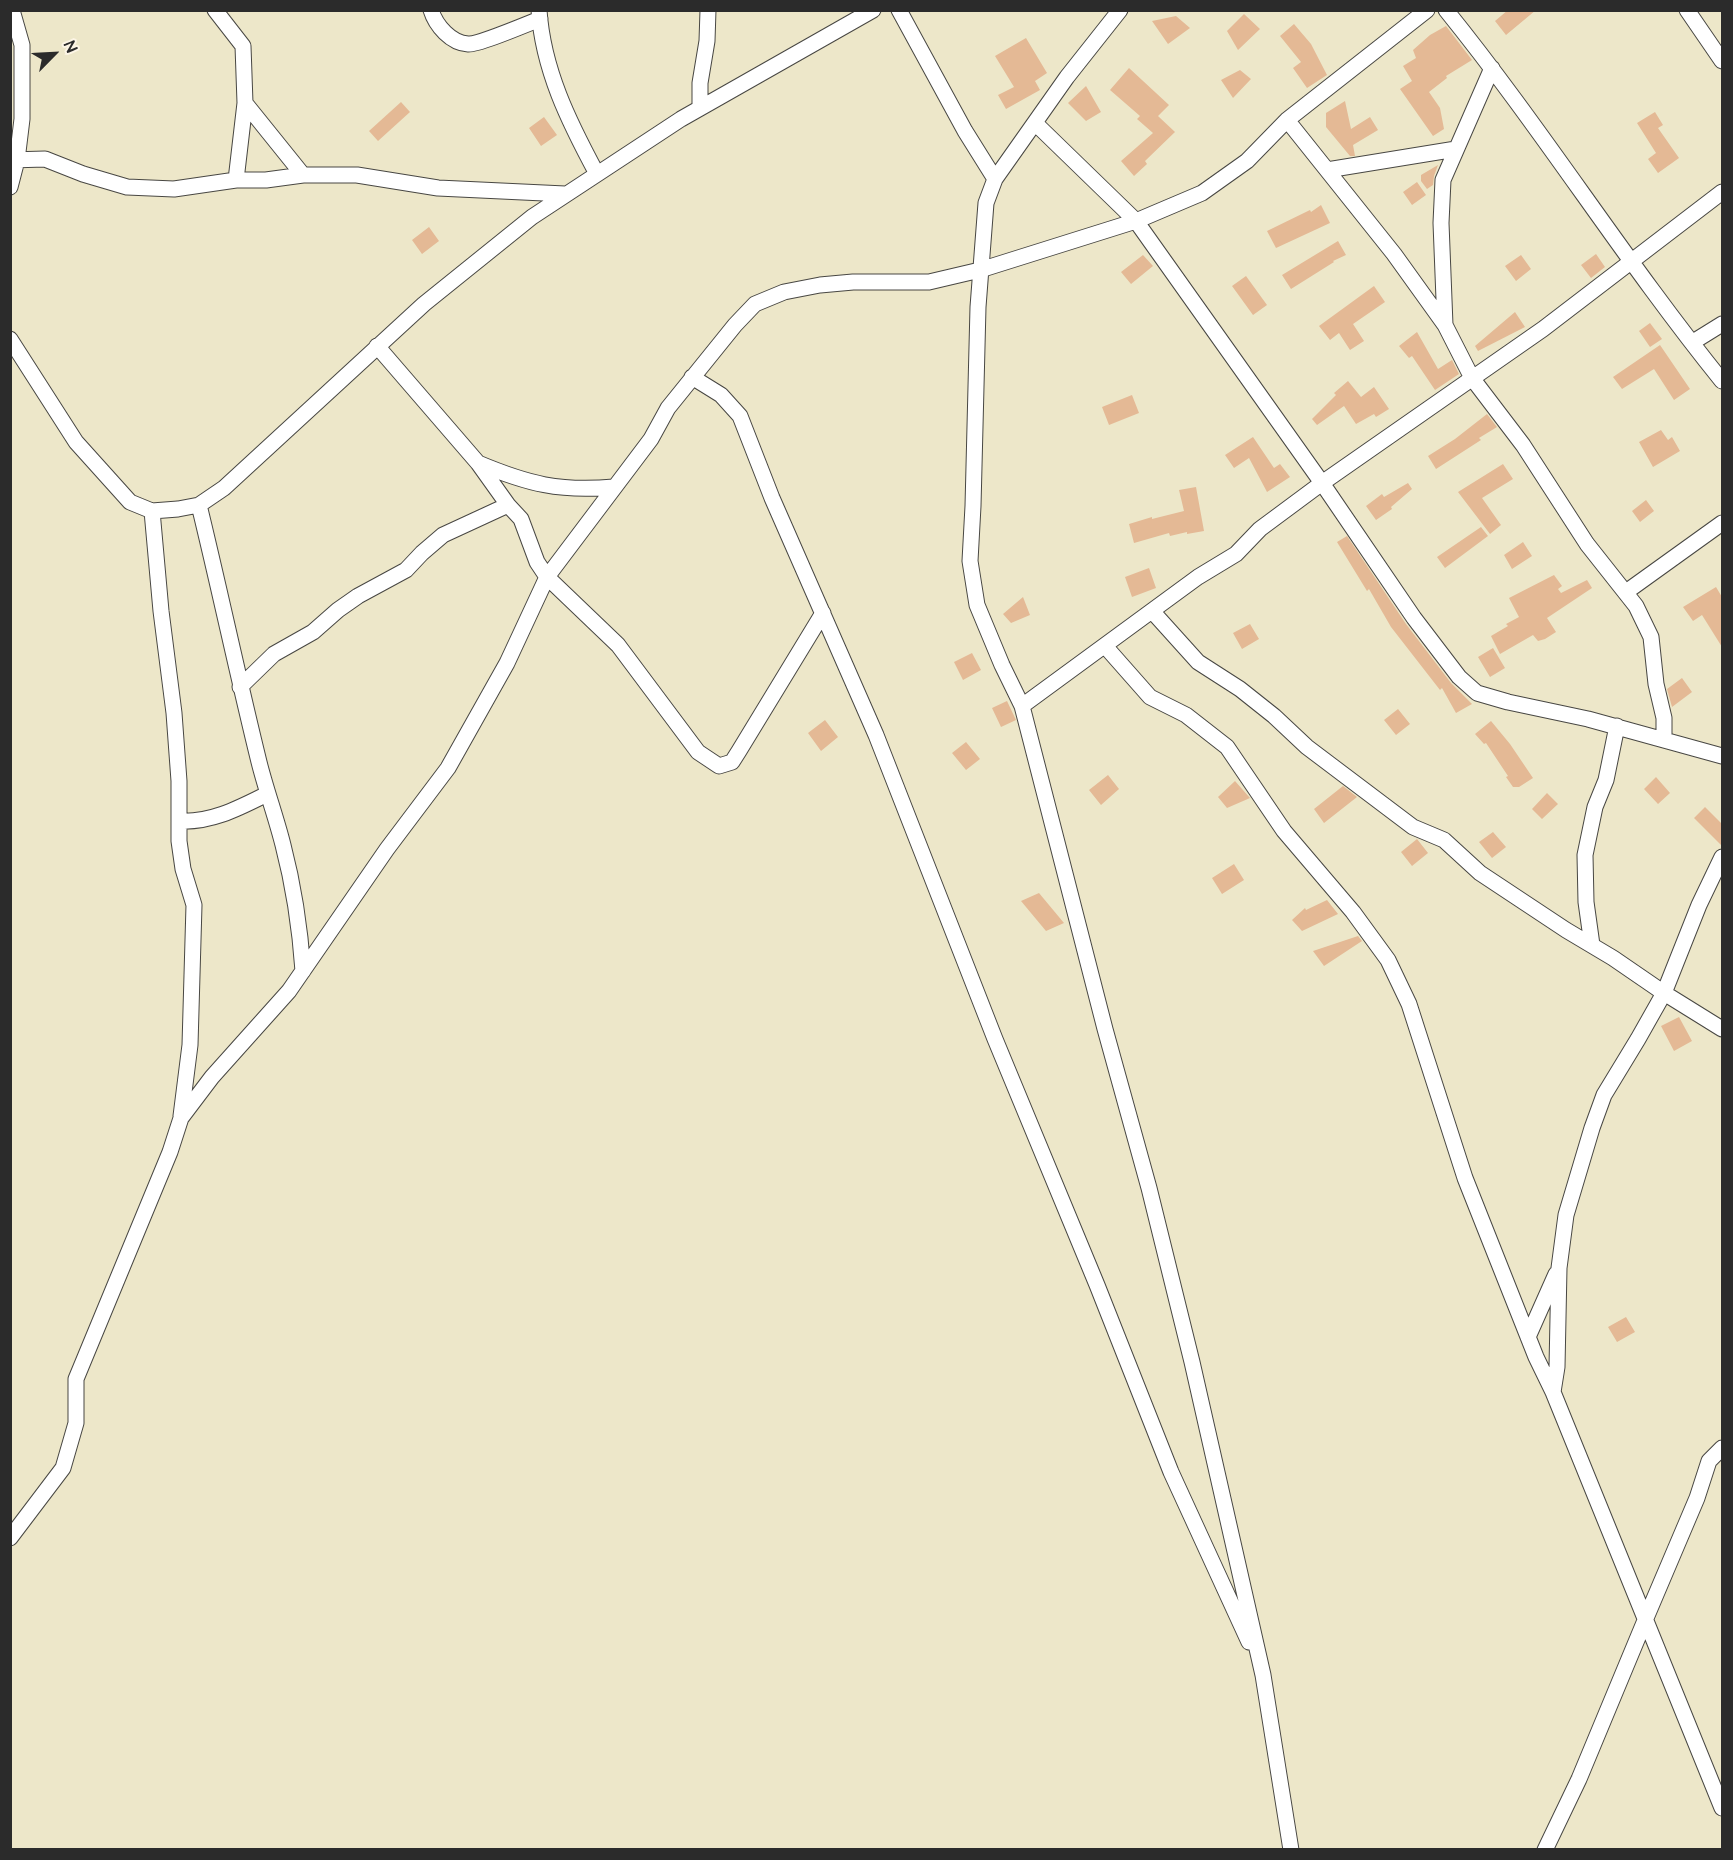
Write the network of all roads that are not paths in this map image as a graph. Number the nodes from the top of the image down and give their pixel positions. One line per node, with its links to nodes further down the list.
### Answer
1 (12, 10): 19 (street)
2 (215, 10): 14 (street)
3 (431, 10): 11 (street)
4 (708, 10): 15 (street)
5 (873, 10): 15 (street)
6 (899, 10): 23 (street)
7 (1120, 10): 17 (street)
8 (1428, 10): 16 (street)
9 (1446, 10): 13 (street)
10 (1687, 10): 12 (street)
11 (540, 15): 21 (street)
12 (1722, 61)
13 (1492, 68): 18 (street); 29 (street)
14 (246, 103): 22 (street); 24 (street)
15 (700, 107): 21 (street)
16 (1287, 120): 20 (street); 28 (street)
17 (1035, 123): 23 (street); 28 (street)
18 (1456, 149): 20 (street); 32 (street)
19 (14, 160): 24 (street); 25 (street)
20 (1327, 170): 32 (street)
21 (597, 174): 27 (street)
22 (303, 175): 24 (street); 27 (street)
23 (995, 179): 30 (street)
24 (236, 180)
25 (10, 187)
26 (1722, 192): 29 (street)
27 (565, 195): 35 (street)
28 (1136, 221): 30 (street); 40 (street)
29 (1631, 260): 34 (street); 37 (street)
30 (980, 270): 36 (street); 52 (street)
31 (1722, 324): 34 (street)
32 (1445, 325): 37 (street)
33 (10, 339): 44 (street)
34 (1693, 342): 38 (street)
35 (378, 346): 39 (street); 42 (street)
36 (692, 377): 41 (street); 49 (street)
37 (1473, 378): 40 (street); 47 (street)
38 (1722, 381)
39 (478, 463): 41 (street); 43 (street)
40 (1322, 483): 48 (street); 53 (street)
41 (614, 487): 46 (street)
42 (199, 505): 44 (street); 51 (street)
43 (508, 505): 46 (street); 51 (street)
44 (152, 511): 57 (street)
45 (1722, 523): 47 (street)
46 (547, 577): 49 (street); 60 (street)
47 (1626, 592): 54 (street)
48 (1152, 611): 50 (street); 59 (street)
49 (823, 613): 70 (street)
50 (1105, 646): 52 (street); 65 (street)
51 (240, 687): 56 (street)
52 (1022, 706): 70 (street)
53 (1617, 726): 54 (street); 59 (street)
54 (1664, 739): 55 (street)
55 (1722, 756)
56 (267, 794): 57 (street); 60 (street)
57 (179, 821): 63 (street)
58 (1722, 857): 61 (street)
59 (1592, 945): 61 (street)
60 (303, 971): 63 (street)
61 (1664, 993): 62 (street); 64 (street)
62 (1722, 1029)
63 (181, 1118): 68 (street)
64 (1559, 1268): 65 (street); 66 (street)
65 (1528, 1337): 66 (street)
66 (1552, 1392): 69 (street)
67 (1722, 1448): 69 (street)
68 (10, 1538)
69 (1646, 1618): 71 (street); 73 (street)
70 (1263, 1675): 72 (street)
71 (1722, 1808)
72 (1291, 1850)
73 (1545, 1850)

